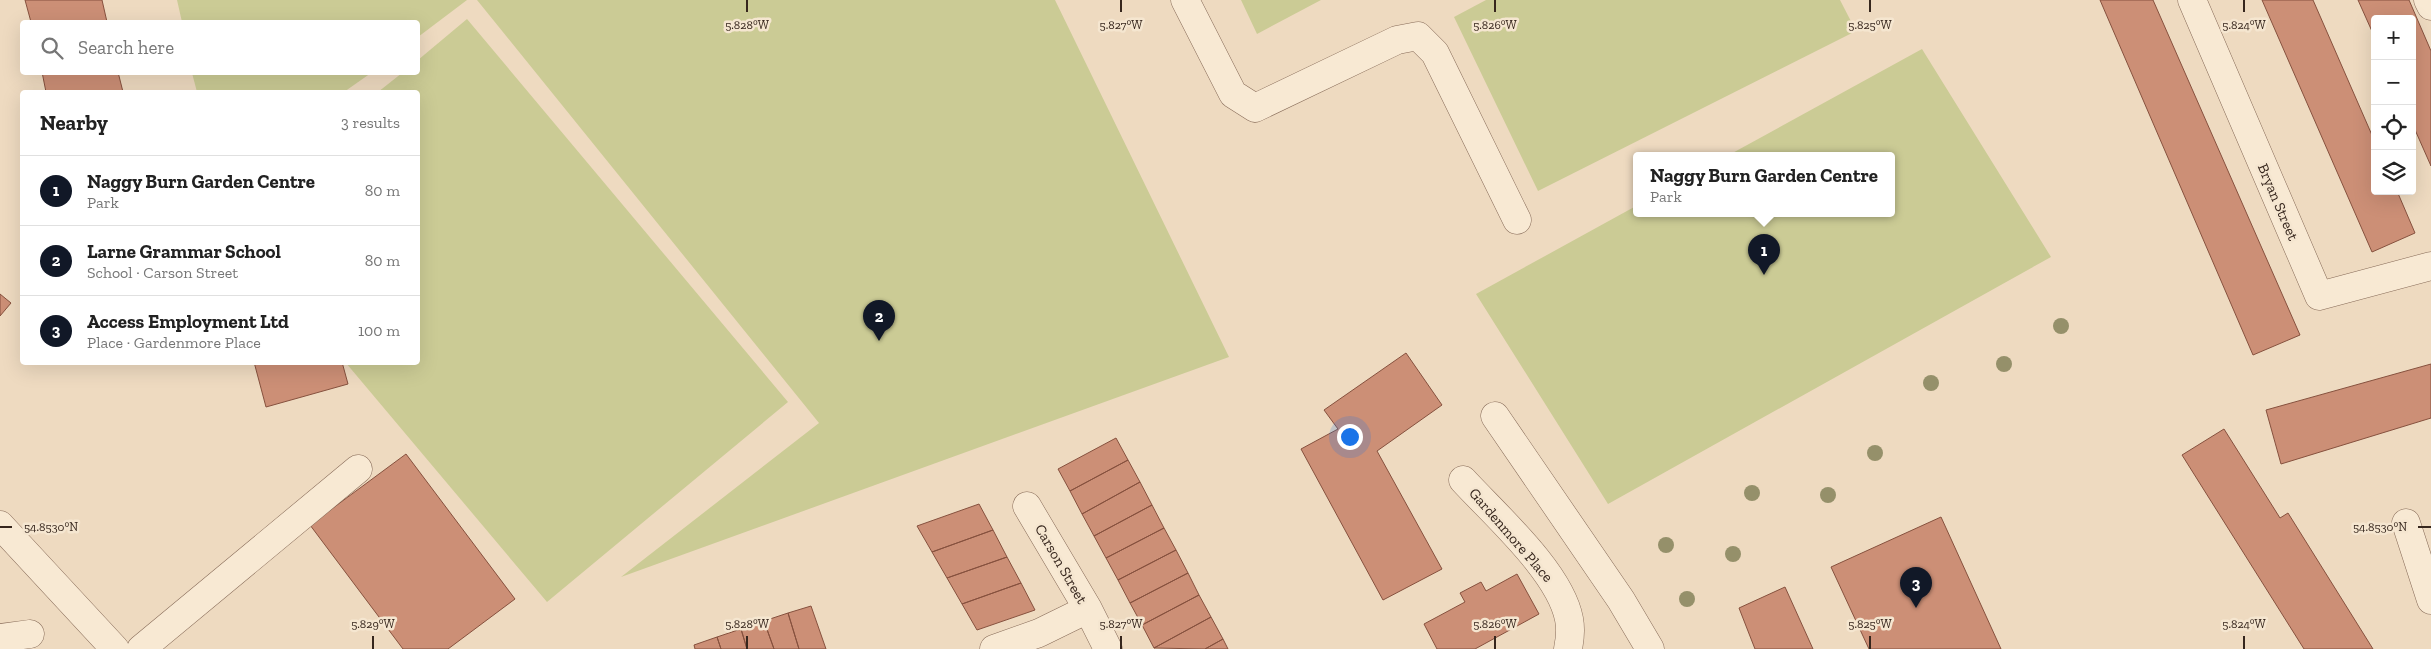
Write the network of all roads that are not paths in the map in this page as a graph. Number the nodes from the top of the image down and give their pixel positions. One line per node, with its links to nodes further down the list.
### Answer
1 (1185, 0): 5 (street)
2 (2192, 0): 6 (street, Bryan Street)
3 (2428, 0): 4 (street)
4 (2431, 6)
5 (1517, 220)
6 (2431, 266)
7 (1496, 416): 22 (street)
8 (358, 469): 18 (street)
9 (1463, 480): 21 (street, Gardenmore Place)
10 (1027, 506): 14 (street, Carson Street)
11 (2406, 523): 13 (street)
12 (0, 525): 17 (street)
13 (2431, 600)
14 (1088, 609): 19 (street); 20 (street, Carson Street)
15 (30, 634): 16 (street)
16 (0, 638)
17 (115, 649)
18 (142, 649)
19 (994, 649)
20 (1108, 649)
21 (1568, 649)
22 (1650, 649)

